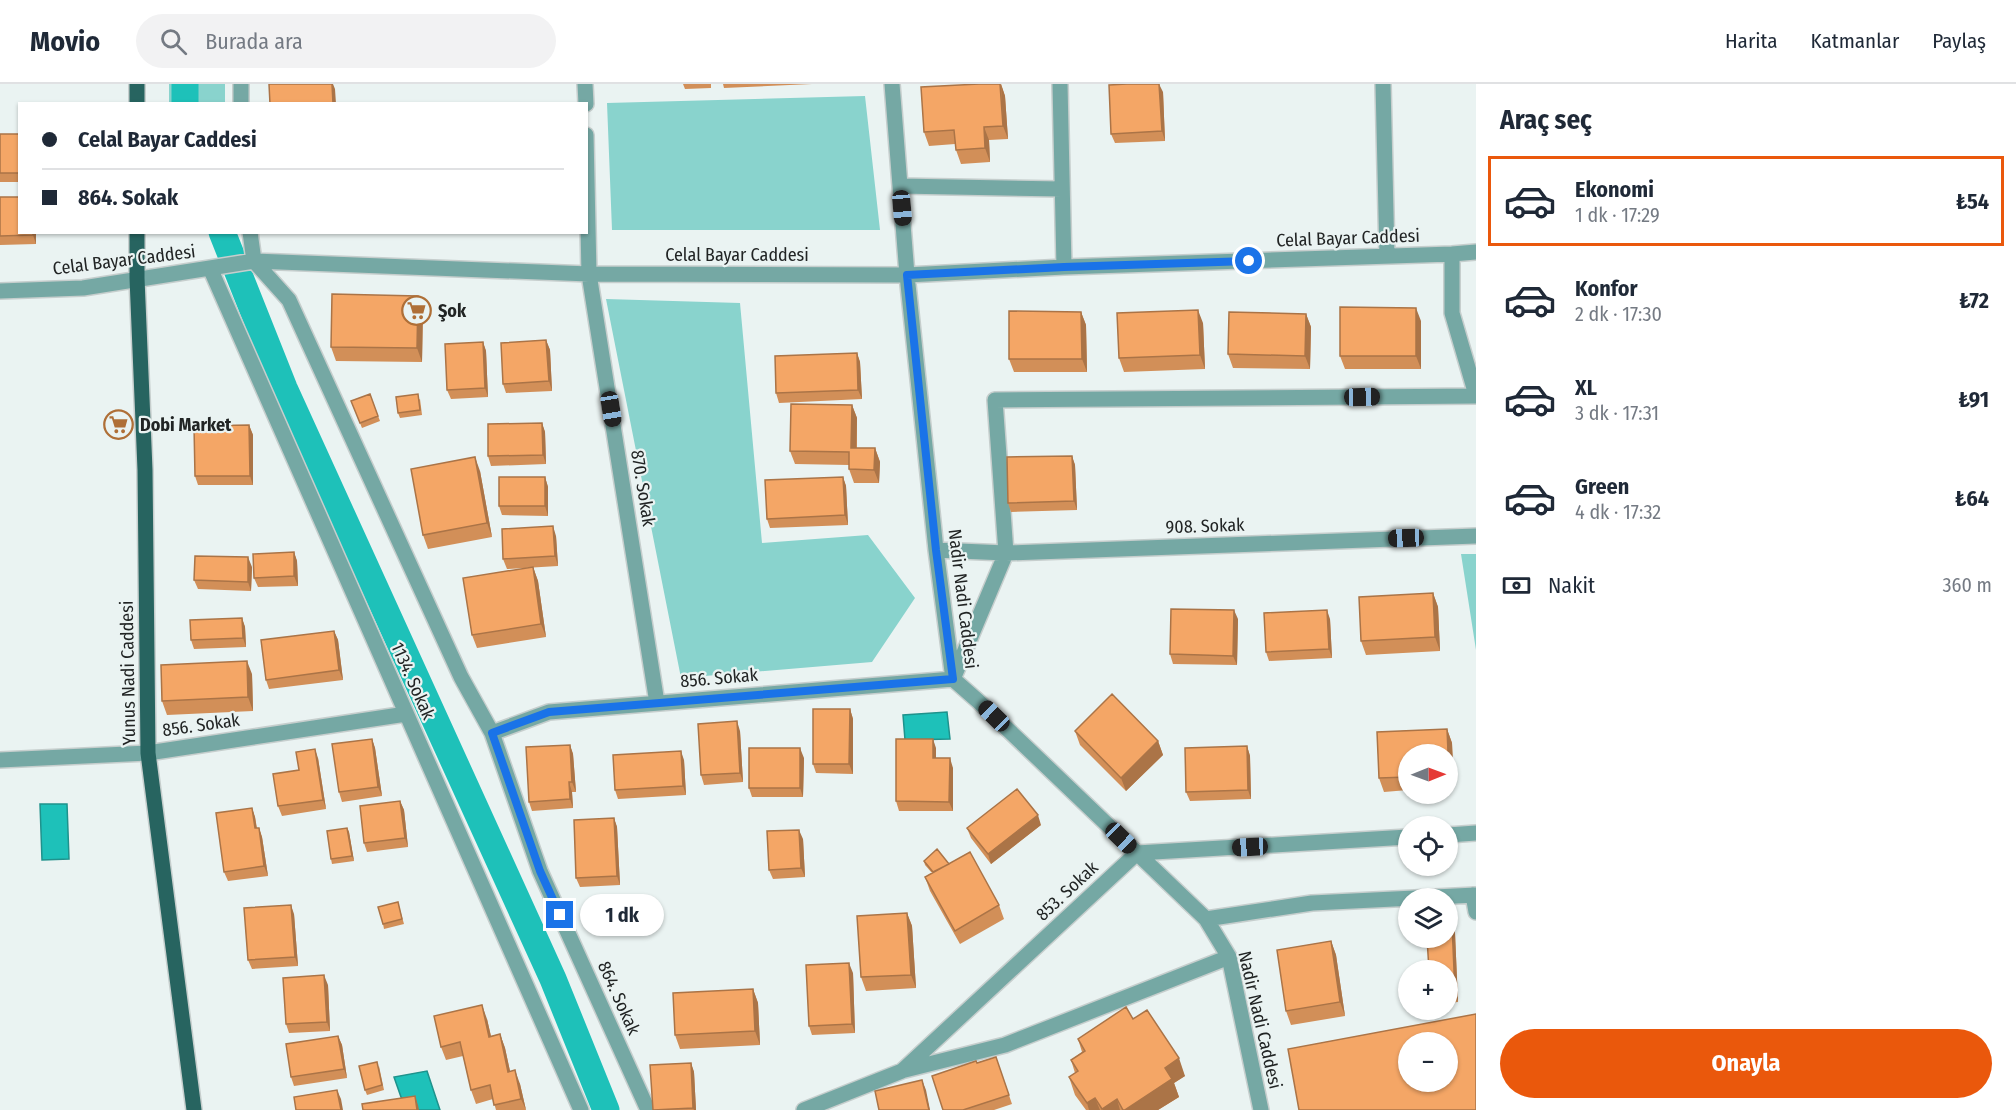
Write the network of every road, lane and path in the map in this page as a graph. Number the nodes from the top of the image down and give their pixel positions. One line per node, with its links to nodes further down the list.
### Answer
1 (137, 84): 7 (main road)
2 (241, 84): 8 (street)
3 (585, 84): 9 (street)
4 (892, 84): 10 (street, Nadir Nadi Caddesi)
5 (1060, 84): 11 (street)
6 (1383, 84): 17 (street)
7 (137, 102)
8 (241, 102)
9 (586, 102)
10 (900, 186): 11 (street); 22 (street, Nadir Nadi Caddesi)
11 (1062, 189): 19 (street)
12 (588, 228): 21 (street, 870. Sokak)
13 (137, 234): 23 (main road, Yunus Nadi Caddesi)
14 (250, 234): 18 (street)
15 (1476, 252): 16 (street, Celal Bayar Caddesi)
16 (1452, 254): 17 (street, Celal Bayar Caddesi); 25 (street)
17 (1387, 256): 19 (street, Celal Bayar Caddesi)
18 (253, 261): 20 (street, Celal Bayar Caddesi); 21 (street, Celal Bayar Caddesi); 32 (street, 864. Sokak)
19 (1064, 267): 22 (street, Celal Bayar Caddesi)
20 (211, 268): 23 (street, Celal Bayar Caddesi); 31 (street, 1134. Sokak)
21 (589, 274): 22 (street, Celal Bayar Caddesi); 30 (street, 870. Sokak)
22 (907, 275): 27 (street, Nadir Nadi Caddesi)
23 (137, 278): 24 (street, Celal Bayar Caddesi); 33 (main road, Yunus Nadi Caddesi)
24 (0, 291)
25 (1476, 395): 28 (street)
26 (1476, 536): 28 (street, 908. Sokak)
27 (936, 550): 28 (street, 908. Sokak); 29 (street, Nadir Nadi Caddesi)
28 (1006, 553): 29 (street)
29 (953, 679): 30 (street, 856. Sokak); 38 (street, Nadir Nadi Caddesi)
30 (657, 703): 32 (street, 856. Sokak)
31 (406, 714): 33 (street, 856. Sokak); 45 (street, 1134. Sokak)
32 (492, 733): 46 (street, 864. Sokak)
33 (148, 753): 34 (street, 856. Sokak); 44 (main road, Yunus Nadi Caddesi)
34 (0, 760)
35 (1476, 833): 36 (street)
36 (1458, 834)
37 (1398, 838): 38 (street)
38 (1137, 854): 41 (street, Nadir Nadi Caddesi); 43 (street, 853. Sokak)
39 (1475, 895): 40 (street); 41 (street)
40 (1476, 912)
41 (1206, 919): 42 (street, Nadir Nadi Caddesi)
42 (1229, 957): 43 (street); 48 (street, Nadir Nadi Caddesi)
43 (902, 1071): 47 (street, 853. Sokak)
44 (194, 1110)
45 (580, 1110)
46 (648, 1110)
47 (804, 1110)
48 (1261, 1110)

